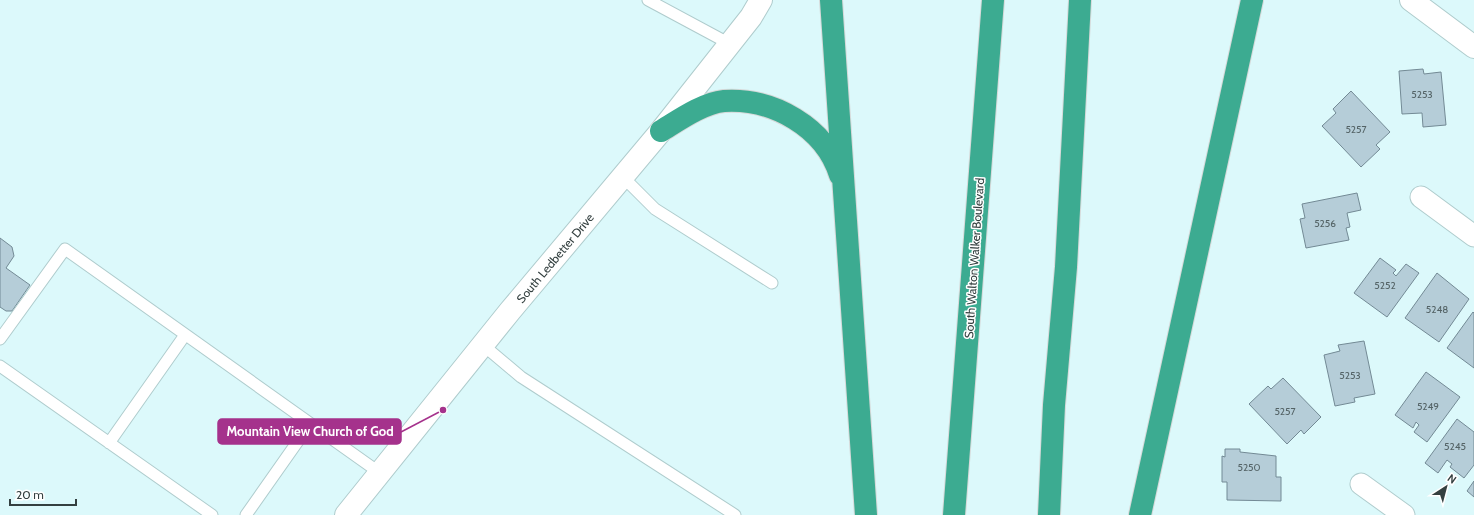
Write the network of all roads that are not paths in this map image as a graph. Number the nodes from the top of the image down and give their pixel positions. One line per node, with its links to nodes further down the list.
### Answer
1 (648, 0): 8 (lane)
2 (761, 0): 8 (street, South Ledbetter Drive)
3 (831, 0): 12 (highway)
4 (993, 0): 29 (highway, South Walton Walker Boulevard)
5 (1080, 0): 30 (highway)
6 (1252, 0): 31 (highway)
7 (1412, 0): 9 (street)
8 (730, 44): 10 (street, South Ledbetter Drive)
9 (1474, 47)
10 (661, 131): 11 (street, South Ledbetter Drive); 12 (highway)
11 (623, 177): 15 (lane); 18 (street, South Ledbetter Drive)
12 (845, 193): 28 (highway)
13 (1421, 197): 14 (street)
14 (1474, 236)
15 (772, 283)
16 (185, 335): 17 (lane); 20 (lane); 21 (lane)
17 (0, 339)
18 (483, 345): 22 (street, South Ledbetter Drive); 27 (lane)
19 (0, 366): 21 (lane)
20 (310, 424): 22 (lane); 25 (lane)
21 (109, 443): 24 (lane)
22 (380, 473): 26 (street, South Ledbetter Drive)
23 (1361, 484): 32 (street)
24 (212, 515)
25 (246, 515)
26 (346, 515)
27 (735, 515)
28 (866, 515)
29 (954, 515)
30 (1049, 515)
31 (1140, 515)
32 (1404, 515)

